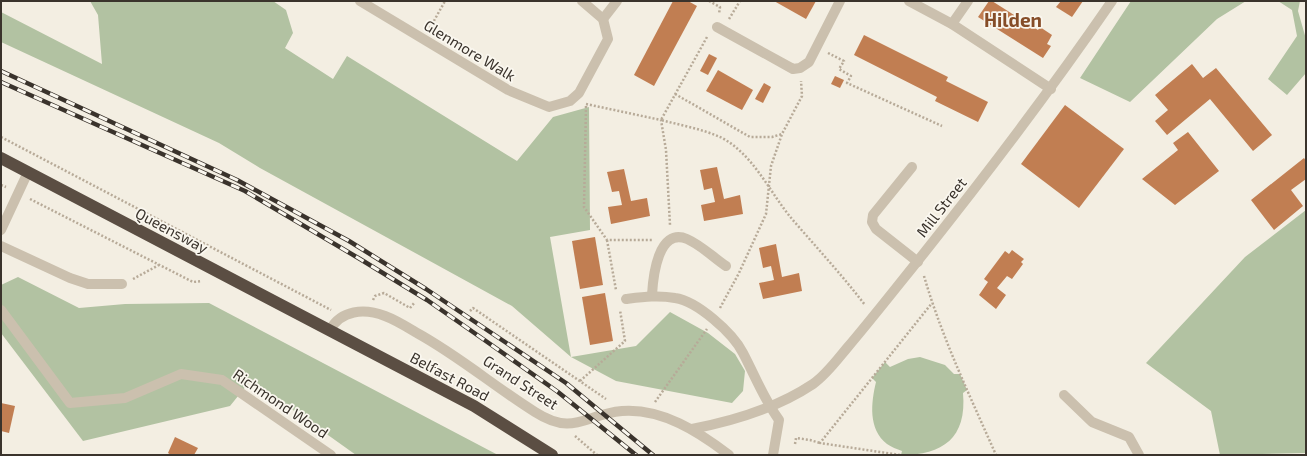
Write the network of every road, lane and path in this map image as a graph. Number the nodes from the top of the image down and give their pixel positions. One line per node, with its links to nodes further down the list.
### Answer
1 (360, 1): 20 (street, Glenmore Walk)
2 (445, 1): 13 (path, Glenmore Walk)
3 (582, 1): 11 (street)
4 (617, 1): 11 (street)
5 (709, 1): 14 (path)
6 (740, 1): 14 (path)
7 (840, 1): 15 (street)
8 (909, 1): 12 (street)
9 (968, 1): 12 (street)
10 (1112, 1): 17 (street, Mill Street)
11 (603, 19): 20 (street)
12 (952, 24): 17 (street)
13 (430, 28)
14 (720, 28): 16 (street); 18 (path)
15 (817, 47): 16 (street); 23 (path)
16 (800, 68): 24 (path)
17 (1051, 89): 36 (street, Mill Street)
18 (674, 94): 22 (path); 24 (path)
19 (590, 97): 21 (path)
20 (570, 101): 21 (path)
21 (587, 104): 22 (path); 33 (path)
22 (662, 120): 30 (path); 34 (path)
23 (942, 126)
24 (782, 134): 30 (path)
25 (1, 137): 50 (path)
26 (1, 158): 28 (highway, Queensway)
27 (912, 168): 36 (street)
28 (28, 172): 31 (street); 39 (highway, Queensway)
29 (1, 185): 31 (path)
30 (769, 188): 51 (path); 52 (path)
31 (18, 194): 32 (street); 37 (path)
32 (1, 230)
33 (607, 240): 34 (path); 41 (path)
34 (668, 240): 38 (street); 42 (street)
35 (1, 246): 40 (street)
36 (918, 261): 45 (path); 51 (street, Mill Street)
37 (159, 265): 39 (path); 40 (path)
38 (726, 266)
39 (228, 278): 53 (highway, Queensway)
40 (122, 284)
41 (617, 293)
42 (652, 295): 43 (street); 52 (street)
43 (626, 299)
44 (415, 302): 48 (path)
45 (932, 303): 61 (path); 69 (path)
46 (619, 308): 54 (path)
47 (1, 310): 63 (street, Richmond Wood)
48 (370, 312): 50 (street, Grand Street); 59 (street, Grand Street)
49 (470, 312): 54 (path)
50 (342, 316): 53 (street)
51 (874, 316): 56 (street, Mill Street)
52 (714, 320): 56 (street); 58 (path)
53 (330, 330): 64 (highway, Belfast Road)
54 (580, 381): 57 (path)
55 (1064, 394): 70 (street)
56 (769, 407): 60 (street, Mill Street); 67 (street)
57 (623, 411): 58 (street, Grand Street); 59 (street, Grand Street)
58 (646, 413): 60 (street, Grand Street)
59 (559, 423): 65 (path)
60 (692, 429): 66 (street, Grand Street)
61 (820, 443): 62 (path); 68 (path)
62 (795, 444)
63 (331, 455)
64 (552, 455)
65 (597, 455)
66 (729, 455)
67 (773, 455)
68 (900, 455)
69 (996, 455)
70 (1139, 455)

